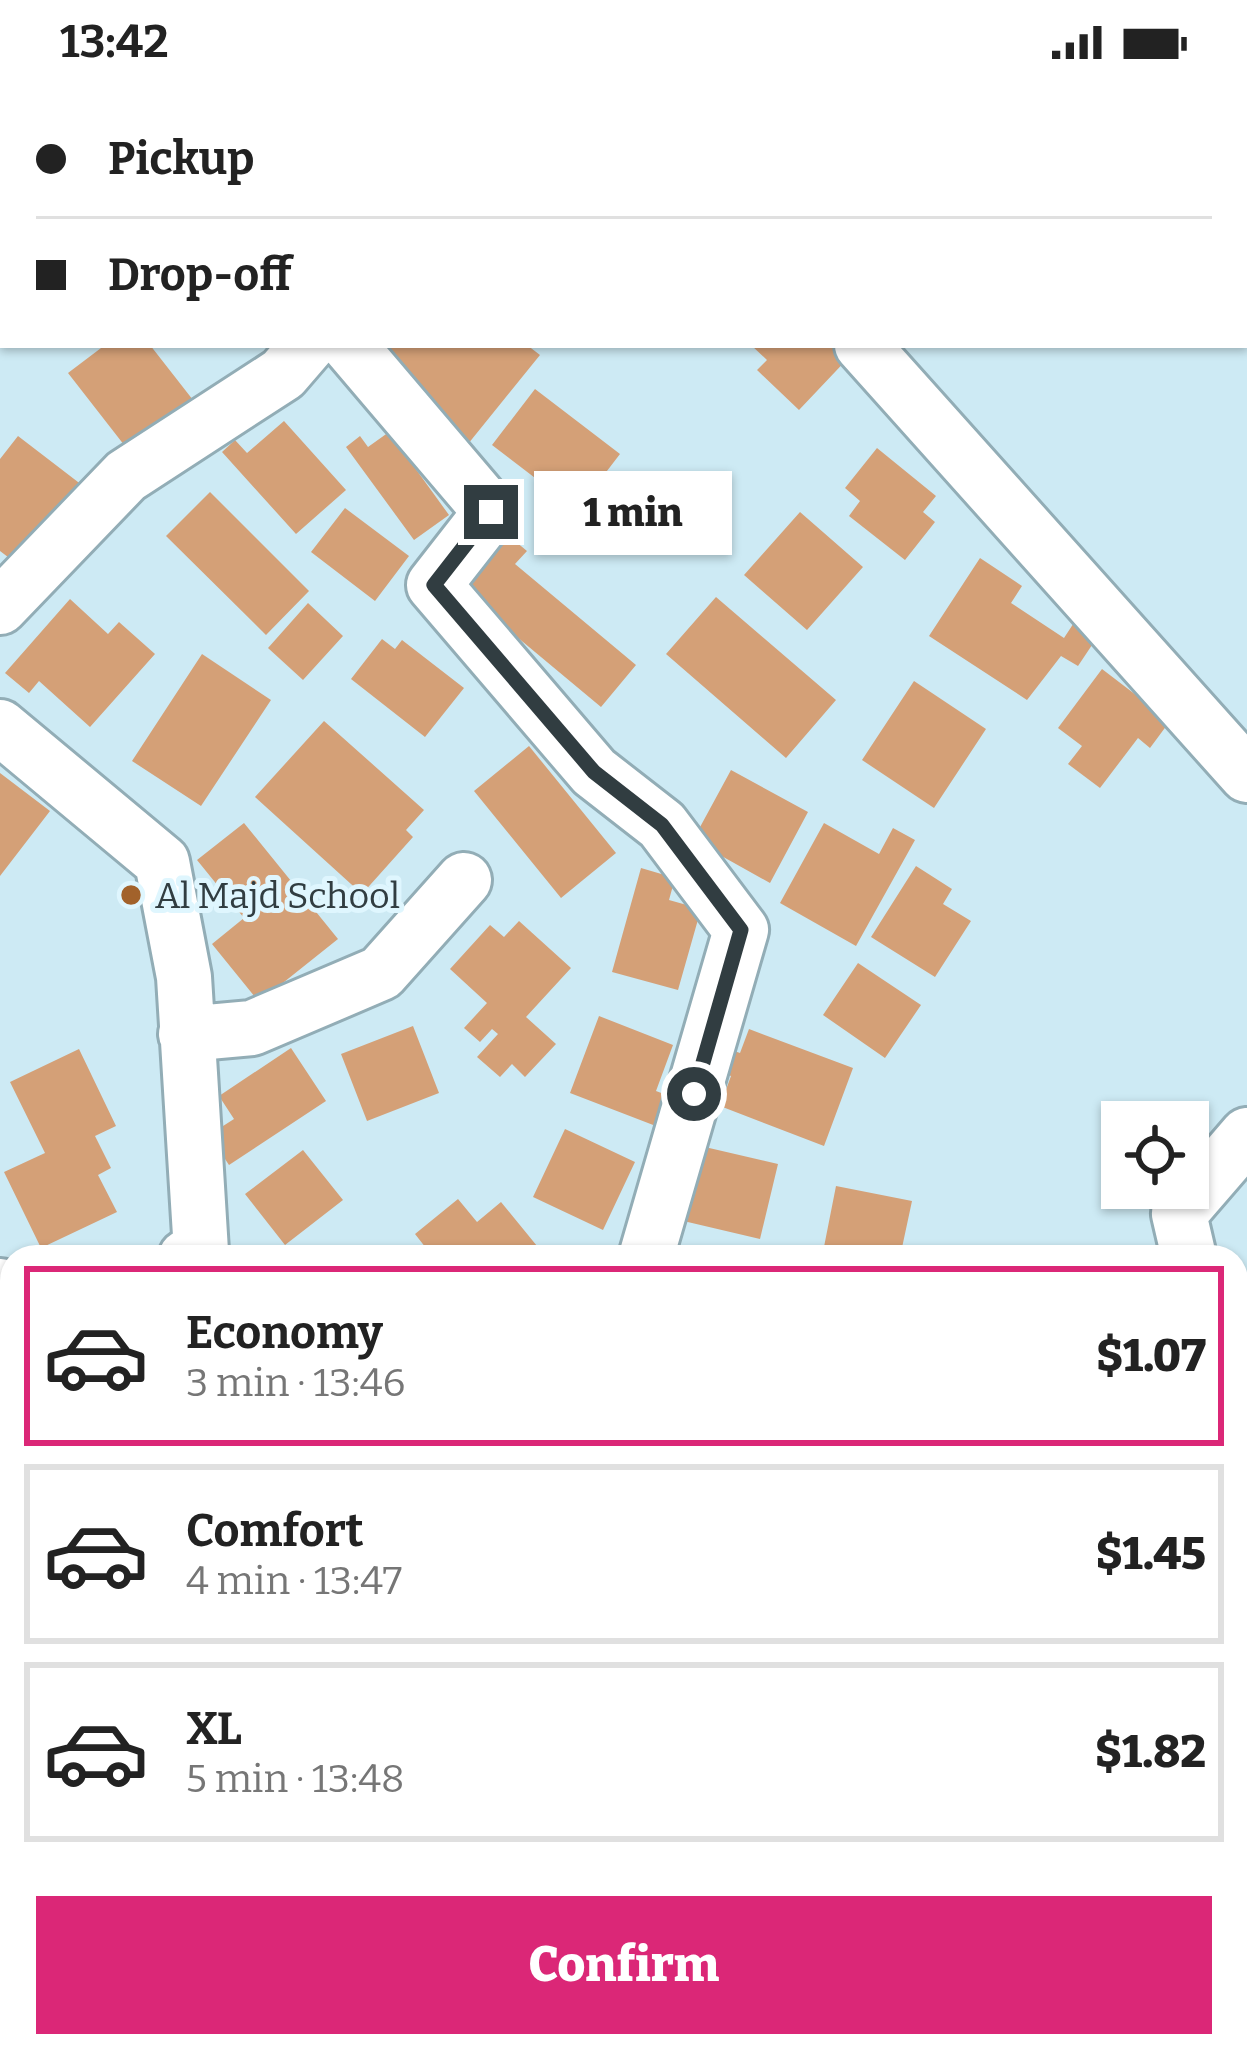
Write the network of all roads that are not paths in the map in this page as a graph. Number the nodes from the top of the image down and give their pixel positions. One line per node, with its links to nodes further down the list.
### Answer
1 (305, 348): 4 (street)
2 (352, 348): 11 (street)
3 (865, 348): 6 (street)
4 (0, 608)
5 (0, 727): 8 (street)
6 (1247, 775)
7 (464, 880): 8 (street)
8 (186, 1034): 10 (street)
9 (1247, 1135): 12 (street)
10 (197, 1245)
11 (649, 1245)
12 (1186, 1245)

